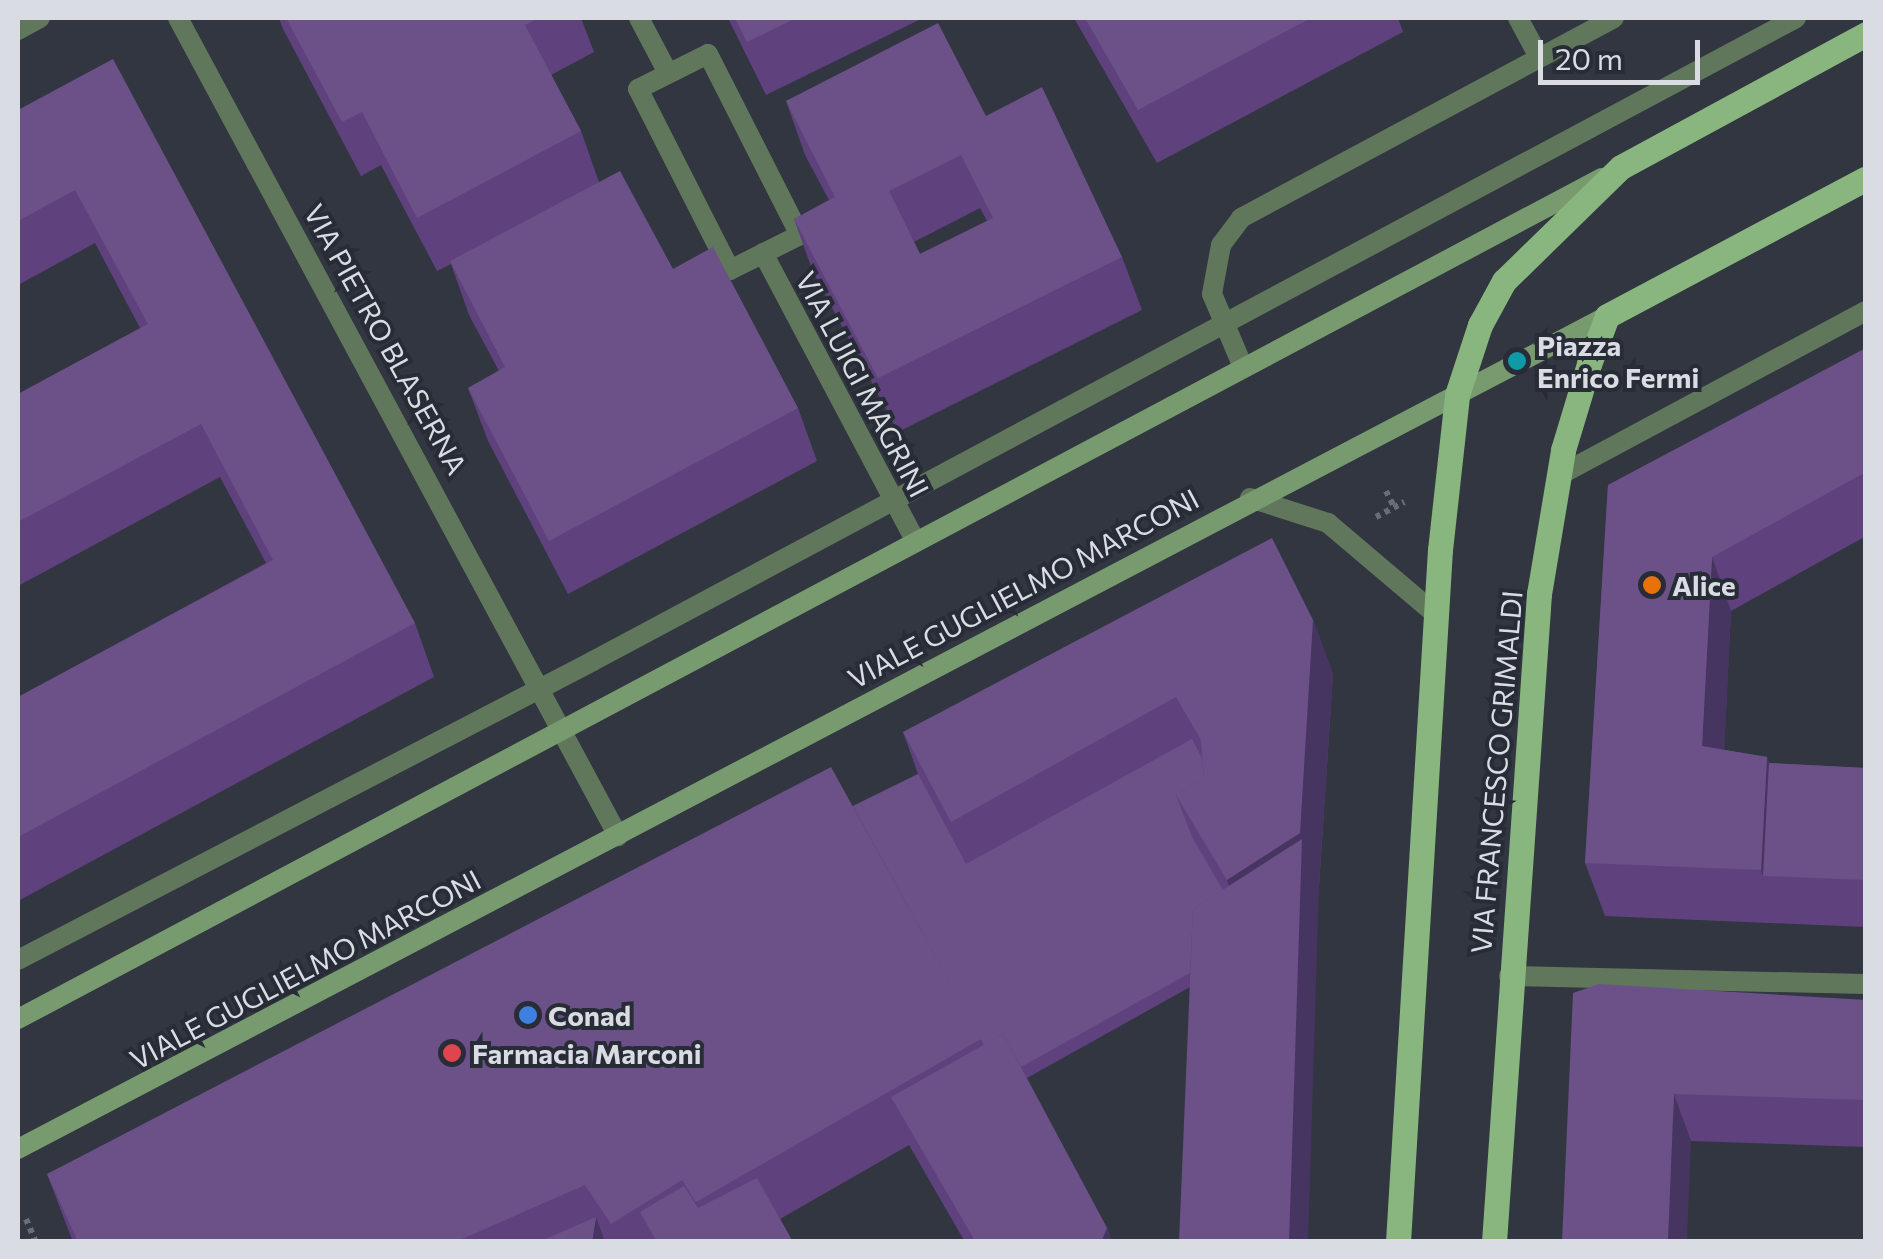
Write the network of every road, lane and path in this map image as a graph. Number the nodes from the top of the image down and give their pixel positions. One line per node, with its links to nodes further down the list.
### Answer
1 (40, 18): 7 (street)
2 (178, 18): 28 (street, VIA PIETRO BLASERNA)
3 (639, 18): 10 (street)
4 (1518, 18): 9 (street)
5 (1614, 18): 9 (street)
6 (1796, 18): 16 (street)
7 (18, 30)
8 (1866, 34): 11 (main road)
9 (1539, 57): 16 (street)
10 (668, 73): 13 (street, VIA LUIGI MAGRINI); 13 (street, VIA LUIGI MAGRINI)
11 (1621, 167): 17 (main road); 18 (main road)
12 (1866, 178): 15 (main road)
13 (763, 253): 23 (street, VIA LUIGI MAGRINI)
14 (1866, 310): 19 (street)
15 (1606, 316): 18 (main road); 19 (main road, VIA FRANCESCO GRIMALDI)
16 (1223, 323): 17 (street); 23 (street)
17 (1243, 366): 26 (main road)
18 (1457, 396): 21 (main road, VIALE GUGLIELMO MARCONI); 27 (main road)
19 (1558, 476): 32 (main road, VIA FRANCESCO GRIMALDI)
20 (1386, 491): 24 (path)
21 (1250, 498): 27 (street); 30 (main road, VIALE GUGLIELMO MARCONI)
22 (1410, 499): 24 (path)
23 (893, 500): 26 (street, VIA LUIGI MAGRINI); 28 (street)
24 (1394, 507): 25 (path)
25 (1376, 517)
26 (915, 540): 29 (main road)
27 (1434, 613): 38 (main road)
28 (542, 688): 29 (street); 31 (street)
29 (564, 728): 30 (street); 34 (main road)
30 (618, 836): 35 (main road, VIALE GUGLIELMO MARCONI)
31 (18, 960)
32 (1510, 976): 33 (street); 39 (main road, VIA FRANCESCO GRIMALDI)
33 (1866, 984)
34 (18, 1019)
35 (18, 1149)
36 (26, 1219): 37 (path)
37 (36, 1242)
38 (1398, 1242)
39 (1494, 1242)

